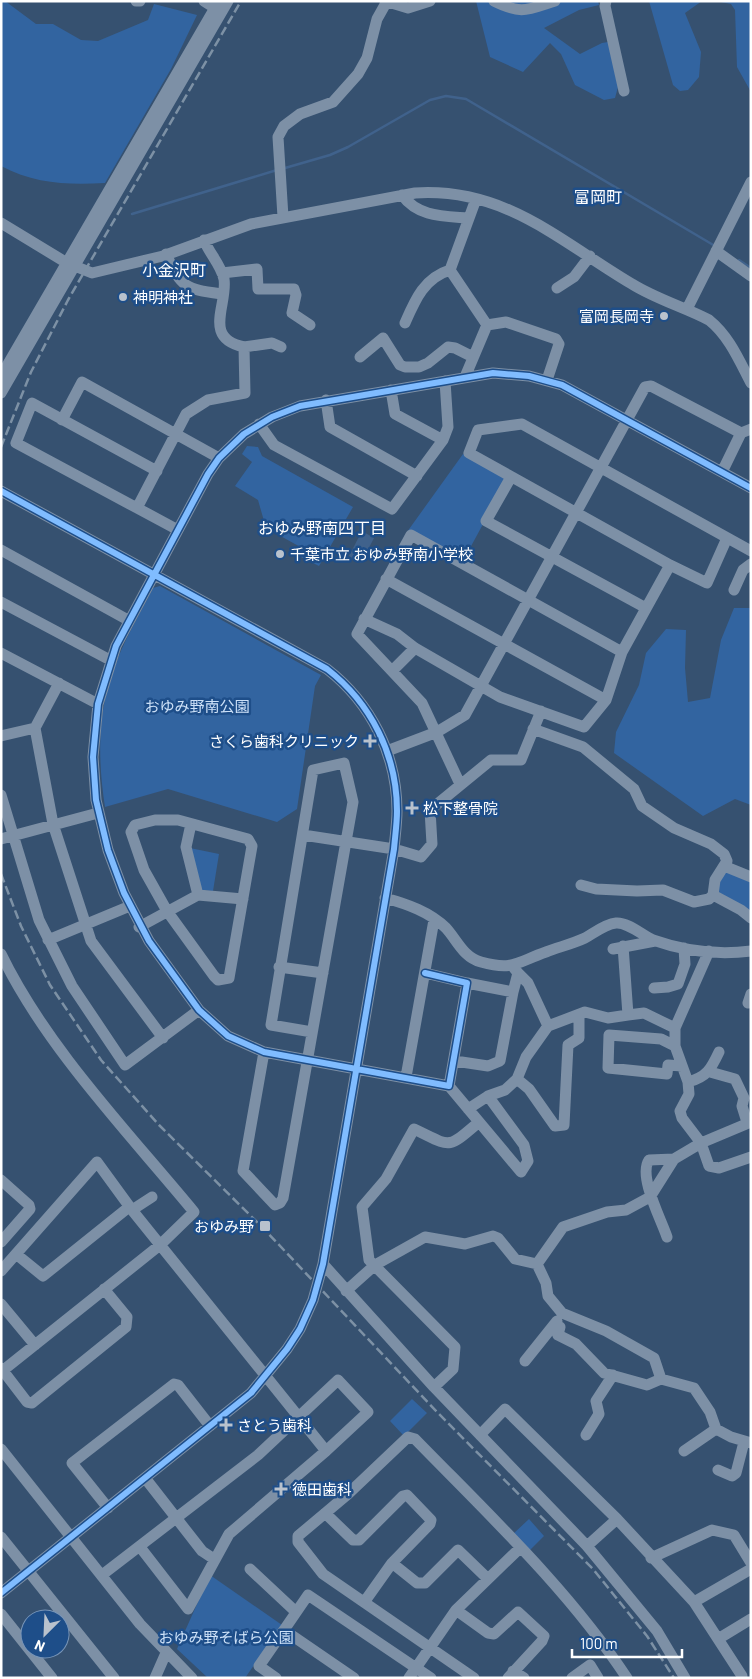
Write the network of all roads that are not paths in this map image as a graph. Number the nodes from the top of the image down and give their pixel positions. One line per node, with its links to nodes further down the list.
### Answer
1 (136, 1): 2 (street)
2 (140, 1)
3 (204, 1): 10 (street)
4 (228, 1): 22 (street)
5 (430, 1): 9 (street)
6 (494, 1): 7 (street)
7 (555, 1)
8 (606, 1): 11 (street)
9 (385, 2): 15 (street)
10 (217, 4): 22 (street)
11 (624, 91)
12 (751, 182): 19 (street)
13 (402, 195): 14 (street); 15 (street); 16 (street)
14 (476, 199): 16 (street); 21 (street)
15 (283, 217): 18 (street)
16 (468, 218): 23 (street)
17 (1, 223): 22 (street)
18 (204, 240): 20 (street); 24 (street)
19 (716, 251): 25 (street); 28 (street)
20 (166, 254): 22 (street); 27 (street)
21 (590, 256): 26 (street); 28 (street)
22 (71, 265): 36 (street); 42 (street)
23 (450, 270): 29 (street); 30 (street)
24 (222, 273): 27 (street); 31 (street)
25 (751, 276)
26 (557, 288)
27 (222, 294): 33 (street)
28 (687, 308): 40 (street)
29 (405, 323)
30 (487, 325): 35 (street); 38 (street)
31 (310, 326)
32 (281, 347): 33 (street)
33 (244, 348): 48 (street)
34 (360, 357): 35 (street)
35 (473, 357): 37 (street)
36 (1, 376)
37 (465, 377): 38 (street); 39 (street)
38 (547, 380): 45 (street)
39 (445, 381): 41 (street); 49 (street)
40 (751, 383)
41 (391, 390): 43 (street); 49 (street)
42 (1, 393)
43 (326, 400): 46 (street); 54 (street)
44 (62, 420): 48 (street); 52 (street); 58 (street)
45 (629, 420): 47 (street); 51 (street); 53 (street)
46 (259, 424): 50 (street); 54 (street)
47 (746, 431): 53 (street)
48 (176, 434): 50 (street); 52 (street)
49 (443, 440): 54 (street)
50 (219, 458): 60 (street)
51 (601, 468): 55 (street); 59 (street); 61 (street)
52 (157, 471): 58 (street)
53 (722, 472): 56 (street)
54 (417, 476)
55 (511, 477): 59 (street); 64 (street)
56 (751, 488)
57 (1, 491): 67 (street)
58 (137, 508): 60 (street)
59 (576, 513): 64 (street); 66 (street)
60 (178, 530): 67 (street)
61 (727, 538): 63 (street); 66 (street)
62 (1, 550): 74 (street)
63 (751, 551)
64 (552, 557): 70 (street); 72 (street)
65 (751, 564): 69 (street)
66 (670, 565): 72 (street)
67 (154, 574): 74 (street); 90 (street)
68 (386, 579): 70 (street); 73 (street); 75 (street)
69 (734, 590)
70 (530, 600): 75 (street); 77 (street)
71 (1, 602): 79 (street)
72 (646, 608): 77 (street)
73 (364, 619): 76 (street); 80 (street)
74 (128, 620): 79 (street)
75 (505, 644): 82 (street); 83 (street)
76 (415, 648): 80 (street); 82 (street)
77 (622, 652): 83 (street)
78 (1, 653): 81 (street)
79 (110, 660): 84 (street)
80 (393, 670): 88 (street)
81 (59, 683): 84 (street); 86 (street)
82 (482, 686): 85 (street); 88 (street)
83 (606, 700): 85 (street)
84 (98, 704): 93 (street)
85 (541, 711): 87 (street)
86 (35, 728): 89 (street); 94 (street)
87 (533, 729): 91 (street); 101 (street)
88 (437, 732): 90 (street); 91 (street)
89 (1, 736)
90 (388, 751): 100 (street)
91 (460, 784): 100 (street)
92 (1, 795): 97 (street)
93 (98, 813): 94 (street); 108 (street)
94 (53, 824): 97 (street); 112 (street)
95 (192, 824): 104 (street); 107 (street); 109 (street)
96 (303, 834): 99 (street); 99 (street); 120 (street)
97 (15, 835): 98 (street); 114 (street)
98 (1, 839)
99 (346, 841): 100 (street); 123 (street)
100 (394, 849): 106 (street)
101 (724, 866): 102 (street); 105 (street)
102 (751, 877)
103 (581, 885): 105 (street)
104 (198, 894): 107 (street); 109 (street)
105 (713, 895): 110 (street)
106 (385, 898): 111 (street); 142 (street)
107 (243, 899): 109 (street)
108 (130, 906): 112 (street); 113 (street)
109 (167, 911): 113 (street)
110 (751, 918)
111 (434, 920): 121 (street); 122 (street)
112 (85, 926): 114 (street); 135 (street)
113 (139, 927): 129 (street)
114 (48, 940): 135 (street)
115 (655, 940): 116 (street); 121 (street); 131 (street)
116 (684, 948): 118 (street); 124 (street)
117 (751, 951): 118 (street)
118 (709, 952): 125 (street)
119 (3, 959): 161 (street)
120 (279, 967): 123 (street); 134 (street)
121 (515, 970): 128 (street); 132 (street)
122 (425, 972): 126 (street); 144 (street)
123 (322, 973): 134 (street)
124 (683, 974): 125 (street); 127 (street)
125 (698, 980): 133 (street)
126 (467, 983): 128 (street); 140 (street)
127 (654, 988)
128 (513, 992): 140 (street)
129 (199, 1010): 135 (street); 137 (street)
130 (579, 1015): 131 (street); 132 (street); 145 (street)
131 (628, 1015): 133 (street)
132 (548, 1026): 145 (street)
133 (675, 1028): 136 (street)
134 (312, 1032): 139 (street)
135 (162, 1038)
136 (675, 1046): 141 (street); 141 (street)
137 (264, 1052): 139 (street); 139 (street)
138 (719, 1052): 143 (street)
139 (307, 1060): 142 (street)
140 (455, 1062): 147 (street)
141 (682, 1066): 146 (street)
142 (356, 1067): 144 (street); 163 (street)
143 (710, 1072): 146 (street); 151 (street)
144 (406, 1077): 147 (street)
145 (517, 1079): 148 (street)
146 (688, 1082): 152 (street)
147 (449, 1086): 149 (street)
148 (488, 1096): 149 (street); 150 (street)
149 (468, 1109): 150 (street)
150 (479, 1122): 165 (street)
151 (749, 1122): 152 (street)
152 (701, 1143): 153 (street); 154 (street)
153 (751, 1157)
154 (674, 1159): 156 (street); 156 (street)
155 (1, 1180): 159 (street)
156 (652, 1194): 160 (street); 164 (street)
157 (152, 1197): 158 (street)
158 (130, 1208): 161 (street); 162 (street); 162 (street)
159 (3, 1235)
160 (667, 1237)
161 (160, 1245): 167 (street); 175 (street)
162 (16, 1254): 166 (street)
163 (323, 1264): 168 (street); 175 (street)
164 (538, 1264): 165 (street); 170 (street)
165 (375, 1265): 168 (street); 178 (street)
166 (1, 1271)
167 (104, 1289): 172 (street); 174 (street)
168 (346, 1291): 178 (street)
169 (1, 1304): 172 (street)
170 (562, 1313): 171 (street); 177 (street)
171 (554, 1326): 173 (street); 176 (street)
172 (35, 1345): 174 (street)
173 (525, 1361)
174 (2, 1370)
175 (265, 1376): 179 (street); 180 (street)
176 (614, 1376): 177 (street); 183 (street)
177 (662, 1379): 181 (street)
178 (434, 1387): 182 (street)
179 (300, 1416): 186 (street); 186 (street); 192 (street)
180 (210, 1426): 189 (street); 190 (street)
181 (716, 1429): 184 (street); 187 (street)
182 (480, 1435): 193 (street); 196 (street)
183 (586, 1435)
184 (748, 1443): 188 (street)
185 (1, 1449): 195 (street)
186 (326, 1451): 200 (street)
187 (684, 1451)
188 (718, 1470)
189 (146, 1478): 190 (street); 192 (street)
190 (108, 1508): 195 (street)
191 (325, 1514): 198 (street); 201 (street); 209 (street)
192 (175, 1518): 197 (street); 200 (street)
193 (617, 1520): 196 (street); 199 (street)
194 (1, 1537): 205 (street)
195 (71, 1537): 205 (street); 206 (street)
196 (587, 1546): 235 (street)
197 (140, 1547): 200 (street); 206 (street)
198 (520, 1548): 207 (street); 234 (street)
199 (651, 1558): 202 (street); 210 (street)
200 (214, 1559)
201 (392, 1563): 207 (street); 209 (street)
202 (751, 1563)
203 (250, 1569): 212 (street)
204 (751, 1569): 210 (street)
205 (29, 1572): 208 (street); 223 (street)
206 (102, 1575): 218 (street)
207 (488, 1579): 211 (street)
208 (1, 1593)
209 (365, 1601): 217 (street)
210 (694, 1602): 216 (street)
211 (456, 1610): 217 (street); 220 (street)
212 (296, 1612): 215 (street); 219 (street)
213 (1, 1614): 222 (street)
214 (751, 1619): 216 (street)
215 (284, 1630): 226 (street); 227 (street)
216 (718, 1639): 221 (street)
217 (430, 1646): 219 (street); 230 (street)
218 (166, 1653): 224 (street); 225 (street)
219 (416, 1668): 228 (street); 229 (street)
220 (511, 1674): 231 (street)
221 (744, 1675)
222 (52, 1678)
223 (114, 1678)
224 (155, 1678)
225 (192, 1678)
226 (276, 1678)
227 (354, 1678)
228 (409, 1678)
229 (431, 1678)
230 (474, 1678)
231 (524, 1678)
232 (572, 1678): 233 (street)
233 (598, 1678)
234 (627, 1678)
235 (685, 1678)

